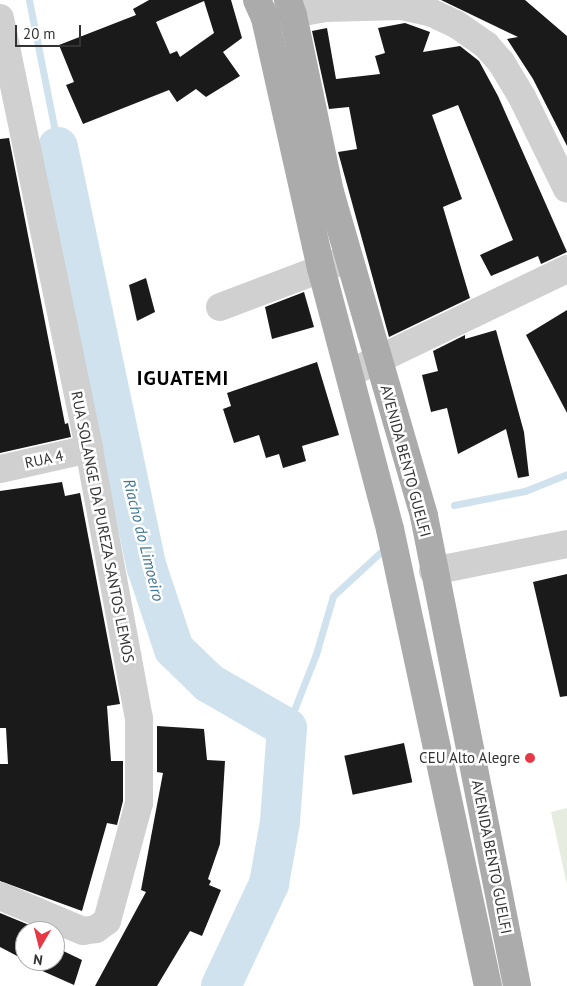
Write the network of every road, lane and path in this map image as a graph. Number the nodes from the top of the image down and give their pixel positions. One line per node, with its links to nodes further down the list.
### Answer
1 (404, 3): 2 (street); 5 (street)
2 (290, 7): 3 (street); 6 (main road, AVENIDA BENTO GUELFI)
3 (261, 9): 7 (main road, AVENIDA BENTO GUELFI)
4 (0, 18): 12 (street, RUA SOLANGE DA PUREZA SANTOS LEMOS)
5 (567, 189)
6 (348, 259): 7 (street); 10 (main road, AVENIDA BENTO GUELFI)
7 (321, 268): 9 (street); 11 (main road, AVENIDA BENTO GUELFI)
8 (567, 269): 10 (street)
9 (220, 307)
10 (378, 360): 11 (street); 15 (main road, AVENIDA BENTO GUELFI)
11 (350, 373): 17 (main road, AVENIDA BENTO GUELFI)
12 (89, 449): 13 (street, RUA 4); 16 (street, RUA SOLANGE DA PUREZA SANTOS LEMOS)
13 (0, 469)
14 (567, 544): 15 (street)
15 (433, 572): 18 (main road, AVENIDA BENTO GUELFI)
16 (0, 896)
17 (488, 986)
18 (517, 986)

